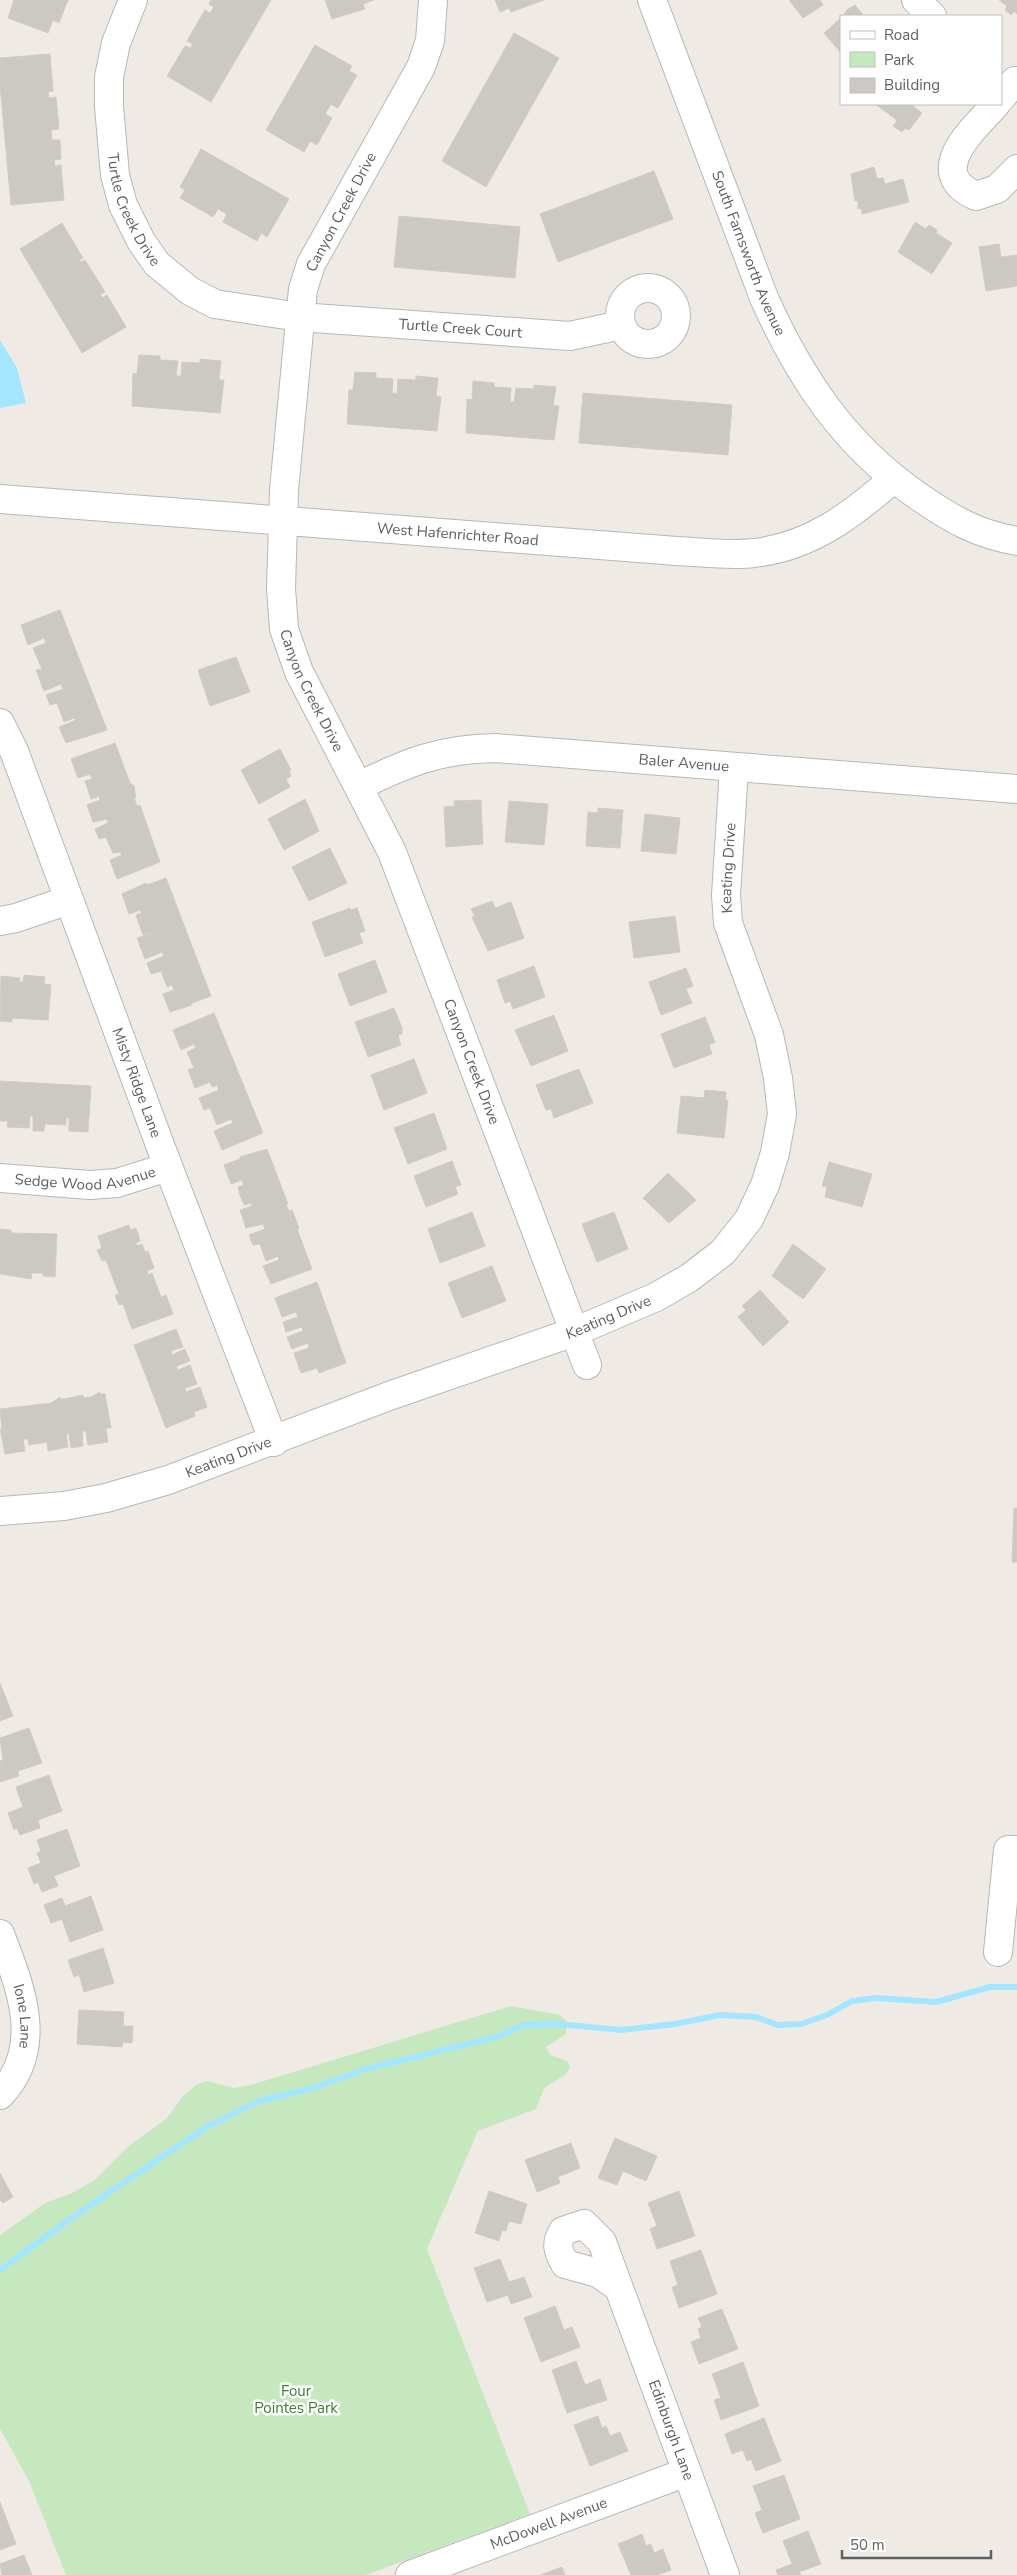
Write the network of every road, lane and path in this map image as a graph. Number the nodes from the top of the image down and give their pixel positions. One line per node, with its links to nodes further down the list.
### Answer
1 (133, 0): 8 (street, Turtle Creek Drive)
2 (433, 0): 8 (street, Canyon Creek Drive)
3 (652, 0): 10 (street, South Farnsworth Avenue)
4 (916, 0): 5 (street)
5 (931, 15)
6 (995, 105): 7 (street)
7 (1017, 169)
8 (298, 317): 9 (street, Turtle Creek Court); 12 (street, Canyon Creek Drive)
9 (621, 325)
10 (893, 479): 12 (street, West Hafenrichter Road); 13 (street, South Farnsworth Avenue)
11 (0, 499): 12 (street, West Hafenrichter Road)
12 (283, 521): 16 (street, Canyon Creek Drive)
13 (1017, 542)
14 (0, 723): 18 (street, Misty Ridge Lane)
15 (734, 768): 16 (street, Baler Avenue); 17 (street, Baler Avenue); 22 (street, Keating Drive)
16 (359, 786): 22 (street, Canyon Creek Drive)
17 (1017, 789)
18 (69, 900): 19 (street); 20 (street, Misty Ridge Lane)
19 (0, 921)
20 (168, 1166): 21 (street, Sedge Wood Avenue); 24 (street, Misty Ridge Lane)
21 (0, 1178)
22 (574, 1332): 23 (street, Canyon Creek Drive); 24 (street, Keating Drive)
23 (587, 1365)
24 (274, 1442): 25 (street, Keating Drive)
25 (0, 1511)
26 (1017, 1850): 28 (street)
27 (0, 1934): 29 (street, Ione Lane)
28 (998, 1952)
29 (0, 2095)
30 (618, 2287): 31 (street, Edinburgh Lane)
31 (687, 2472): 32 (street, McDowell Avenue); 34 (street, Edinburgh Lane)
32 (451, 2568): 33 (street, McDowell Avenue)
33 (410, 2575)
34 (725, 2575)

